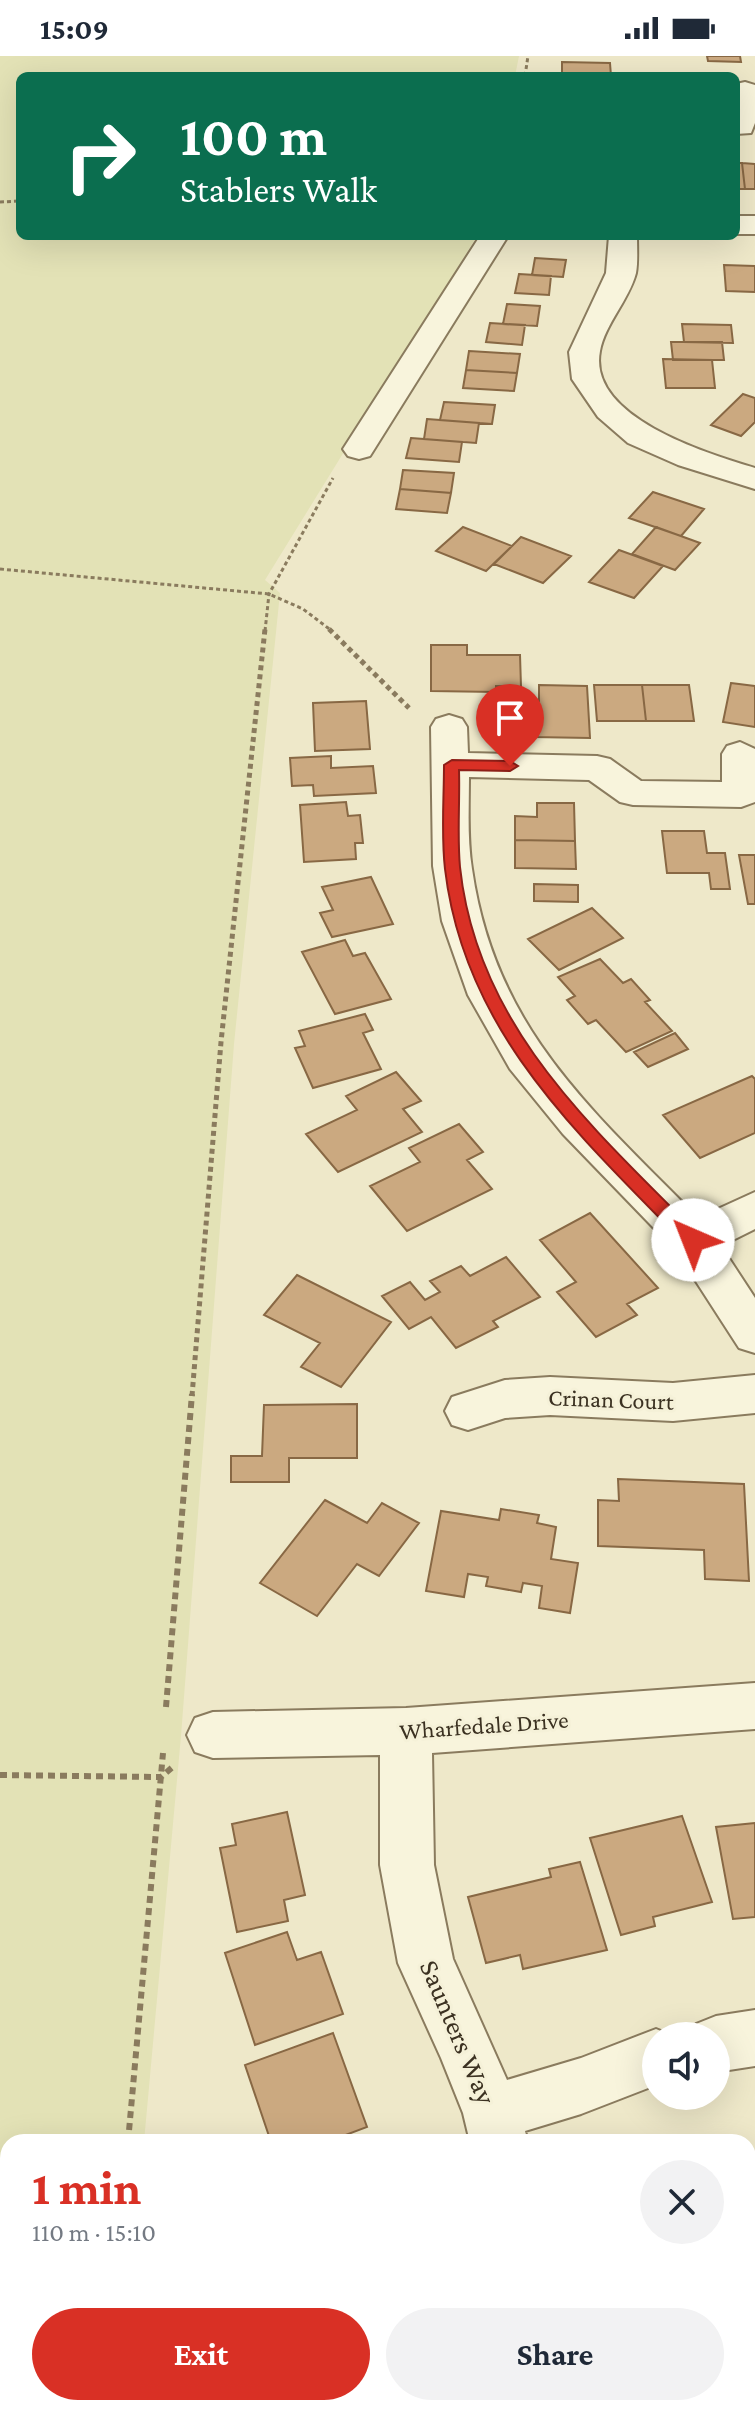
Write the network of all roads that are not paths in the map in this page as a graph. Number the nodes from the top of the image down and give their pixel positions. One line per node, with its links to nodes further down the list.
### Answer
1 (745, 90): 2 (street)
2 (741, 127)
3 (491, 240): 5 (street)
4 (623, 240): 6 (street)
5 (359, 449)
6 (755, 479)
7 (740, 754): 9 (street)
8 (755, 1209): 9 (street)
9 (693, 1240): 10 (street)
10 (755, 1335)
11 (755, 1394): 12 (street, Crinan Court)
12 (468, 1411)
13 (755, 1706): 14 (street, Wharfedale Drive)
14 (406, 1731): 15 (street, Wharfedale Drive); 19 (street, Saunters Way)
15 (213, 1735)
16 (755, 2038): 17 (street)
17 (730, 2042)
18 (642, 2062): 19 (street)
19 (496, 2127)

